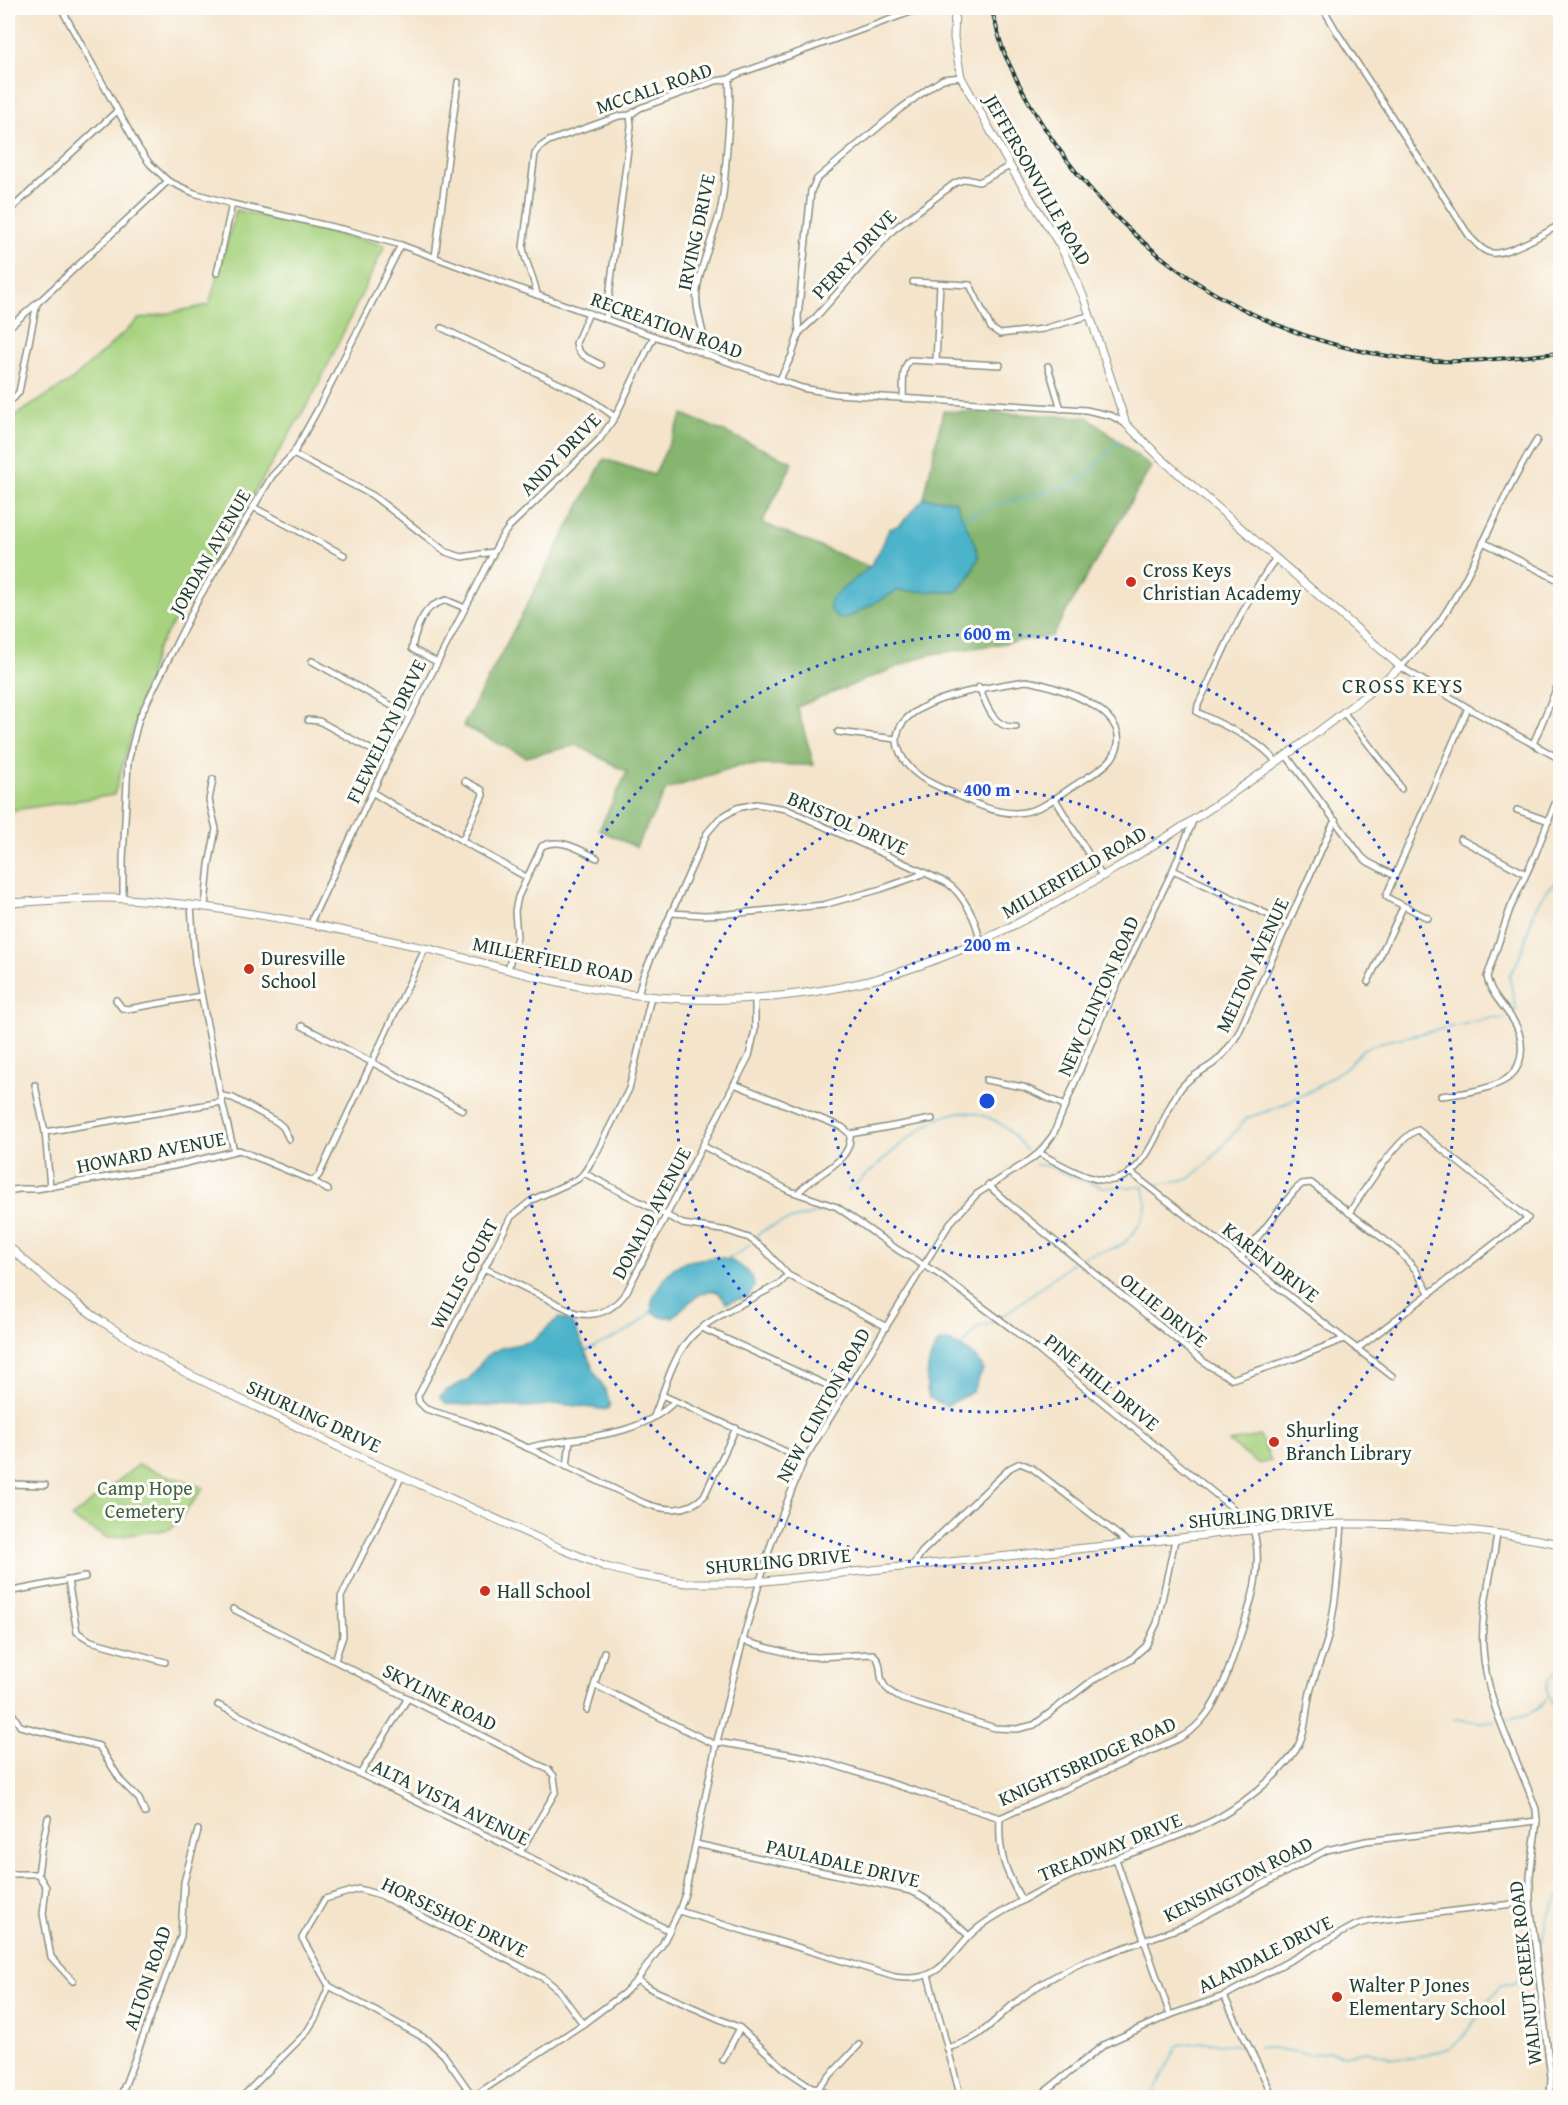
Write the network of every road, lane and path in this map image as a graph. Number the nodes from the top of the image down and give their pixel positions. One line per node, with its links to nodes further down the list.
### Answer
1 (61, 8): 8 (street)
2 (922, 8): 6 (street, MCCALL ROAD)
3 (955, 8): 5 (main road, JEFFERSONVILLE ROAD)
4 (1323, 8): 14 (street)
5 (961, 77): 10 (main road, JEFFERSONVILLE ROAD); 27 (street)
6 (729, 79): 9 (street, MCCALL ROAD); 29 (street, IRVING DRIVE)
7 (458, 82): 16 (street)
8 (117, 111): 11 (street); 13 (street)
9 (630, 115): 20 (street, MCCALL ROAD); 24 (street)
10 (1010, 166): 23 (main road, JEFFERSONVILLE ROAD); 27 (street, PERRY DRIVE)
11 (168, 181): 12 (street, RECREATION ROAD); 21 (street)
12 (232, 204): 15 (street, RECREATION ROAD); 17 (street)
13 (8, 212)
14 (1560, 224)
15 (401, 245): 16 (street, RECREATION ROAD); 41 (street, JORDAN AVENUE)
16 (435, 257): 20 (street, RECREATION ROAD)
17 (217, 273)
18 (913, 282): 19 (street)
19 (940, 284): 23 (street); 30 (street)
20 (537, 295): 22 (street, RECREATION ROAD)
21 (37, 303): 25 (street); 36 (street)
22 (589, 313): 24 (street, RECREATION ROAD); 31 (street)
23 (1088, 316): 39 (main road, JEFFERSONVILLE ROAD)
24 (606, 319): 28 (street, RECREATION ROAD)
25 (8, 328)
26 (441, 328): 38 (street)
27 (799, 333): 34 (street, PERRY DRIVE)
28 (654, 336): 29 (street, RECREATION ROAD); 38 (street, ANDY DRIVE)
29 (705, 355): 34 (street, RECREATION ROAD)
30 (936, 360): 32 (street); 35 (street)
31 (601, 365)
32 (1000, 365)
33 (1048, 366): 37 (street)
34 (779, 381): 35 (street, RECREATION ROAD)
35 (903, 398): 37 (street, RECREATION ROAD)
36 (8, 402)
37 (1060, 409): 39 (street, RECREATION ROAD)
38 (615, 417): 44 (street, ANDY DRIVE)
39 (1126, 424): 46 (main road, JEFFERSONVILLE ROAD)
40 (1537, 440): 43 (street)
41 (293, 454): 42 (street, JORDAN AVENUE); 44 (street)
42 (253, 507): 45 (street); 85 (street, JORDAN AVENUE)
43 (1484, 542): 47 (street); 51 (street)
44 (493, 552): 48 (street, FLEWELLYN DRIVE)
45 (344, 555)
46 (1276, 558): 51 (main road, JEFFERSONVILLE ROAD); 65 (street)
47 (1560, 581)
48 (465, 608): 50 (street, FLEWELLYN DRIVE); 50 (street)
49 (312, 661): 56 (street)
50 (437, 662): 56 (street, FLEWELLYN DRIVE)
51 (1401, 667): 54 (street, JEFFERSONVILLE ROAD); 55 (main road, MILLERFIELD ROAD)
52 (1560, 680): 61 (street)
53 (979, 687): 58 (street); 60 (street); 71 (street)
54 (1468, 708): 61 (street, JEFFERSONVILLE ROAD); 83 (street)
55 (1344, 713): 62 (main road, MILLERFIELD ROAD); 68 (street)
56 (410, 716): 63 (street, FLEWELLYN DRIVE)
57 (308, 720): 63 (street)
58 (1016, 727)
59 (838, 732): 60 (street)
60 (896, 739): 71 (street)
61 (1533, 744): 64 (street, JEFFERSONVILLE ROAD)
62 (1286, 755): 65 (main road, MILLERFIELD ROAD); 74 (street)
63 (388, 759): 70 (street, FLEWELLYN DRIVE)
64 (1560, 759)
65 (1276, 762): 73 (main road, MILLERFIELD ROAD)
66 (213, 779): 88 (street)
67 (465, 781): 77 (street)
68 (1401, 789)
69 (1560, 791): 75 (street)
70 (372, 792): 77 (street); 93 (street, FLEWELLYN DRIVE)
71 (1055, 799): 82 (street)
72 (1517, 810): 75 (street)
73 (1192, 821): 79 (street, NEW CLINTON ROAD); 82 (main road, MILLERFIELD ROAD)
74 (1336, 821): 83 (street); 92 (street, MELTON AVENUE)
75 (1549, 821): 81 (street)
76 (1460, 839): 81 (street)
77 (462, 841): 84 (street)
78 (597, 858): 84 (street)
79 (1173, 870): 92 (street); 110 (street, NEW CLINTON ROAD)
80 (924, 873): 90 (street); 90 (street, BRISTOL DRIVE); 94 (street, BRISTOL DRIVE)
81 (1526, 874): 108 (street)
82 (1102, 876): 94 (main road, MILLERFIELD ROAD)
83 (1395, 876): 89 (street)
84 (526, 878): 96 (street)
85 (123, 898): 86 (main road, MILLERFIELD ROAD); 87 (main road, MILLERFIELD ROAD)
86 (8, 903)
87 (191, 905): 88 (main road, MILLERFIELD ROAD); 99 (street)
88 (205, 906): 93 (main road, MILLERFIELD ROAD)
89 (1403, 907): 91 (street); 97 (street)
90 (671, 913): 98 (street, BRISTOL DRIVE)
91 (1428, 918)
92 (1288, 924): 119 (street, MELTON AVENUE)
93 (312, 925): 95 (main road, MILLERFIELD ROAD)
94 (979, 943): 101 (main road, MILLERFIELD ROAD)
95 (425, 949): 96 (main road, MILLERFIELD ROAD); 104 (street)
96 (508, 969): 98 (main road, MILLERFIELD ROAD)
97 (1368, 982)
98 (638, 995): 100 (main road, MILLERFIELD ROAD)
99 (201, 996): 102 (street); 109 (street)
100 (651, 997): 101 (main road, MILLERFIELD ROAD); 120 (street, WILLIS COURT)
101 (755, 999): 106 (street, DONALD AVENUE)
102 (116, 1000)
103 (302, 1026): 104 (street)
104 (372, 1061): 111 (street); 121 (street)
105 (986, 1080): 110 (street)
106 (734, 1084): 114 (street); 116 (street, DONALD AVENUE)
107 (35, 1085): 113 (street)
108 (1441, 1096)
109 (222, 1099): 113 (street); 115 (street); 117 (street)
110 (1066, 1106): 118 (street, NEW CLINTON ROAD)
111 (463, 1110)
112 (932, 1119): 114 (street)
113 (45, 1132): 123 (street)
114 (849, 1134): 126 (street)
115 (289, 1139)
116 (703, 1146): 126 (street, PINE HILL DRIVE); 128 (street, DONALD AVENUE)
117 (234, 1150): 121 (street, HOWARD AVENUE); 123 (street, HOWARD AVENUE)
118 (1039, 1153): 119 (street); 122 (street, NEW CLINTON ROAD)
119 (1130, 1172): 130 (street, KAREN DRIVE)
120 (584, 1173): 128 (street); 132 (street, WILLIS COURT)
121 (313, 1181): 124 (street, HOWARD AVENUE)
122 (988, 1185): 131 (street, NEW CLINTON ROAD); 137 (street, OLLIE DRIVE)
123 (50, 1187): 125 (street, HOWARD AVENUE)
124 (328, 1190)
125 (8, 1191)
126 (798, 1193): 131 (street, PINE HILL DRIVE)
127 (1348, 1213): 130 (street); 134 (street); 134 (street)
128 (666, 1216): 132 (street, DONALD AVENUE); 133 (street)
129 (8, 1246): 149 (main road, SHURLING DRIVE)
130 (1241, 1258): 137 (street, KAREN DRIVE)
131 (923, 1265): 135 (street, NEW CLINTON ROAD); 153 (street, PINE HILL DRIVE)
132 (484, 1268): 146 (street, WILLIS COURT)
133 (788, 1275): 135 (street); 136 (street)
134 (1430, 1294): 138 (street)
135 (885, 1326): 140 (street, NEW CLINTON ROAD)
136 (702, 1328): 140 (street); 141 (street)
137 (1344, 1339): 138 (street, KAREN DRIVE)
138 (1357, 1349): 139 (street, KAREN DRIVE)
139 (1392, 1376)
140 (844, 1393): 147 (street, NEW CLINTON ROAD)
141 (662, 1395): 142 (street); 143 (street)
142 (675, 1401): 143 (street); 144 (street)
143 (654, 1416): 145 (street)
144 (736, 1428): 147 (street); 148 (street)
145 (570, 1440): 146 (street); 148 (street)
146 (528, 1448): 148 (street)
147 (804, 1460): 161 (street, NEW CLINTON ROAD)
148 (567, 1467)
149 (402, 1476): 161 (main road, SHURLING DRIVE); 166 (street)
150 (8, 1484): 151 (street)
151 (45, 1485)
152 (1342, 1524): 153 (main road, SHURLING DRIVE); 154 (main road, SHURLING DRIVE); 182 (street, TREADWAY DRIVE)
153 (1254, 1531): 155 (main road, SHURLING DRIVE); 177 (street, KNIGHTSBRIDGE ROAD)
154 (1497, 1533): 157 (main road, SHURLING DRIVE); 178 (street, WALNUT CREEK ROAD)
155 (1175, 1540): 156 (main road, SHURLING DRIVE); 164 (street)
156 (1130, 1544): 158 (main road, SHURLING DRIVE); 158 (street)
157 (1560, 1544)
158 (913, 1565): 161 (main road, SHURLING DRIVE)
159 (85, 1577): 160 (street)
160 (68, 1580): 162 (street); 167 (street)
161 (762, 1581): 164 (street, NEW CLINTON ROAD)
162 (8, 1592)
163 (233, 1609): 166 (street, SKYLINE ROAD)
164 (743, 1641): 173 (street, NEW CLINTON ROAD)
165 (604, 1652): 168 (street)
166 (334, 1660): 169 (street, SKYLINE ROAD)
167 (165, 1662)
168 (595, 1684): 172 (street); 173 (street, KNIGHTSBRIDGE ROAD)
169 (408, 1698): 174 (street); 181 (street, SKYLINE ROAD)
170 (218, 1705): 174 (street, ALTA VISTA AVENUE)
171 (8, 1708): 175 (street)
172 (587, 1710)
173 (717, 1743): 177 (street, KNIGHTSBRIDGE ROAD); 180 (street, NEW CLINTON ROAD)
174 (360, 1774): 181 (street, ALTA VISTA AVENUE)
175 (145, 1813)
176 (48, 1818): 184 (street)
177 (1000, 1818): 185 (street)
178 (1537, 1821): 186 (street, WALNUT CREEK ROAD); 190 (street, KENSINGTON ROAD)
179 (198, 1830): 204 (street, ALTON ROAD)
180 (696, 1844): 187 (street, NEW CLINTON ROAD); 189 (street, PAULADALE DRIVE)
181 (520, 1852): 188 (street, ALTA VISTA AVENUE)
182 (1116, 1859): 185 (street, TREADWAY DRIVE); 190 (street)
183 (8, 1874): 184 (street)
184 (38, 1874): 193 (street)
185 (1022, 1901): 189 (street, TREADWAY DRIVE)
186 (1530, 1902): 195 (street, ALANDALE DRIVE); 212 (street, WALNUT CREEK ROAD)
187 (679, 1911): 188 (street, NEW CLINTON ROAD); 191 (street)
188 (670, 1930): 192 (street, NEW CLINTON ROAD)
189 (969, 1936): 191 (street, TREADWAY DRIVE)
190 (1144, 1940): 196 (street); 200 (street, KENSINGTON ROAD)
191 (928, 1975): 200 (street)
192 (637, 1980): 197 (street, NEW CLINTON ROAD); 198 (street)
193 (73, 1981)
194 (329, 1986): 197 (street, HORSESHOE DRIVE); 205 (street); 206 (street)
195 (1224, 1996): 196 (street, ALANDALE DRIVE); 211 (street)
196 (1170, 2015): 210 (street, ALANDALE DRIVE)
197 (583, 2024): 206 (street, NEW CLINTON ROAD)
198 (740, 2028): 201 (street); 202 (street)
199 (859, 2045): 203 (street)
200 (947, 2049): 209 (street)
201 (723, 2060)
202 (810, 2086): 203 (street); 207 (street)
203 (818, 2088): 208 (street)
204 (120, 2097)
205 (241, 2097)
206 (473, 2097)
207 (803, 2097)
208 (838, 2097)
209 (961, 2097)
210 (1037, 2097)
211 (1274, 2097)
212 (1550, 2097)

